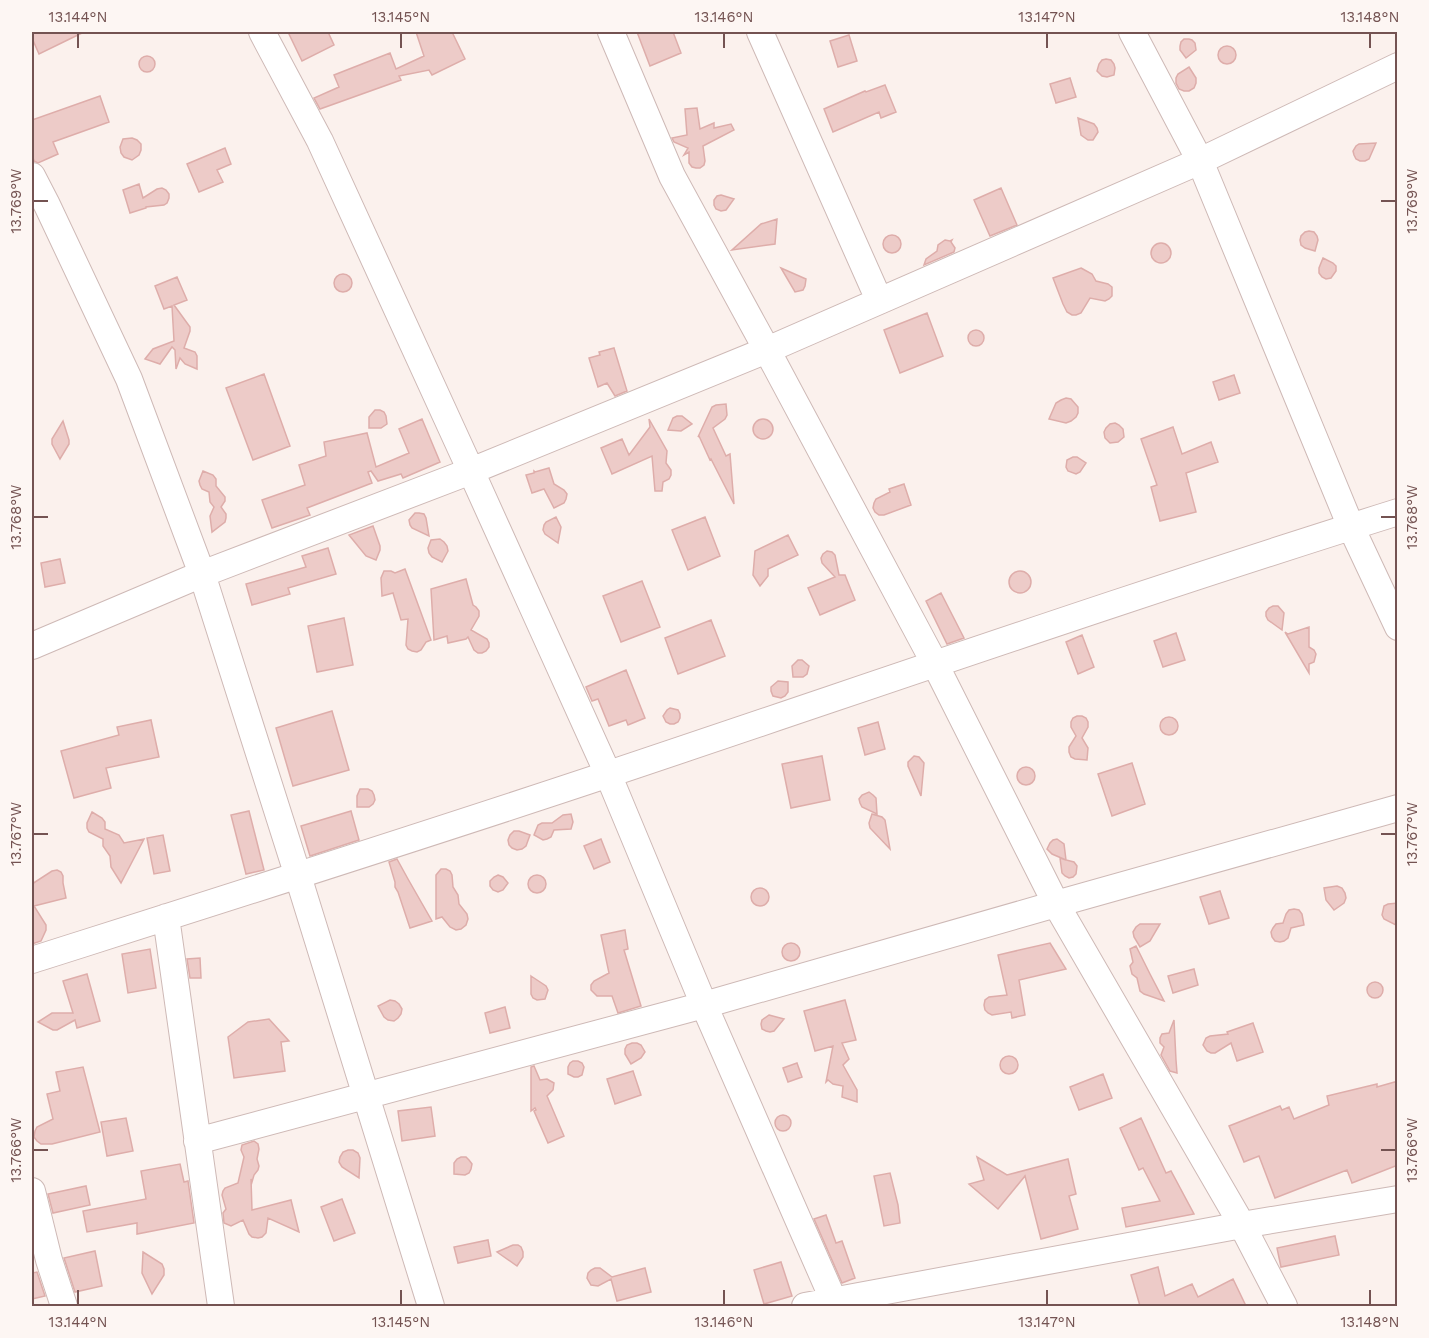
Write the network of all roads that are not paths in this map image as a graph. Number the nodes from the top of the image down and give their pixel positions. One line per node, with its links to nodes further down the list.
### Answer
1 (262, 32): 10 (street)
2 (611, 32): 9 (street)
3 (760, 32): 8 (street)
4 (1132, 32): 6 (street)
5 (1398, 66): 6 (street)
6 (1200, 161): 8 (street); 12 (street)
7 (32, 176): 13 (street)
8 (879, 300): 9 (street)
9 (767, 350): 10 (street); 16 (street)
10 (471, 471): 13 (street); 17 (street)
11 (1398, 512): 12 (street)
12 (1351, 527): 14 (street); 16 (street)
13 (202, 574): 15 (street); 19 (street)
14 (1398, 627)
15 (32, 646)
16 (935, 664): 17 (street); 20 (street)
17 (608, 774): 19 (street); 23 (street)
18 (1398, 808): 20 (street)
19 (298, 876): 21 (street); 24 (street)
20 (1056, 904): 23 (street); 28 (street)
21 (166, 917): 22 (street); 25 (street)
22 (32, 960)
23 (704, 1005): 24 (street); 29 (street)
24 (366, 1096): 25 (street); 32 (street)
25 (197, 1141): 31 (street)
26 (32, 1191): 30 (street)
27 (1398, 1199): 28 (street)
28 (1242, 1225): 29 (street); 34 (street)
29 (835, 1304): 33 (street)
30 (64, 1306)
31 (221, 1306)
32 (431, 1306)
33 (805, 1306)
34 (1284, 1306)

